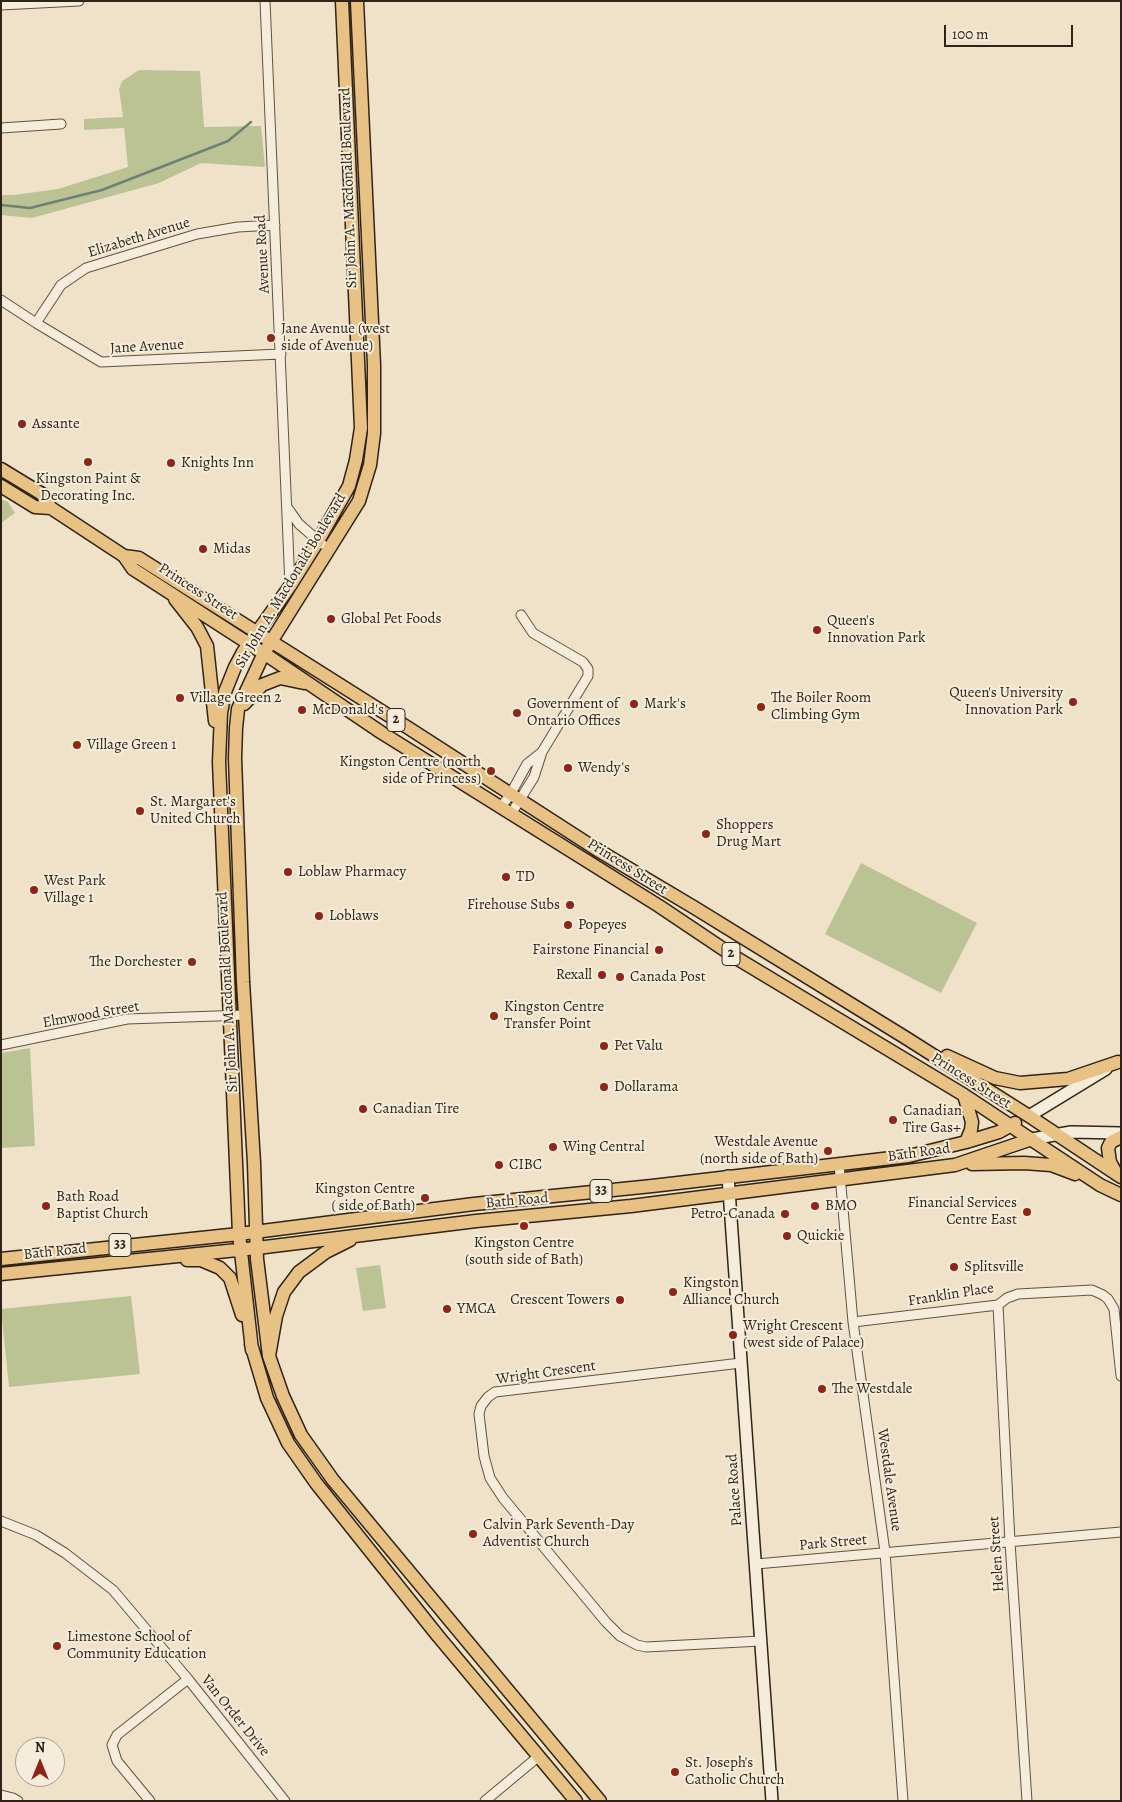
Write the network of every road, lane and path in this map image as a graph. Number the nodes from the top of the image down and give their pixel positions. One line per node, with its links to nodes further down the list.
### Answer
1 (79, 1): 5 (street)
2 (265, 1): 8 (street, Avenue Road)
3 (342, 1): 16 (main road, Sir John A. Macdonald Boulevard)
4 (357, 1): 17 (main road, Sir John A. Macdonald Boulevard)
5 (1, 5)
6 (61, 124): 7 (street)
7 (1, 128)
8 (275, 225): 10 (street, Elizabeth Avenue); 11 (street, Avenue Road)
9 (1, 300): 10 (street, Jane Avenue)
10 (36, 324): 11 (street, Jane Avenue)
11 (281, 354): 14 (street, Avenue Road)
12 (1, 469): 15 (main road, Princess Street / 2)
13 (1, 486): 15 (main road, Princess Street / 2)
14 (287, 506): 16 (street); 19 (street, Avenue Road)
15 (51, 508): 18 (main road, Princess Street / 2)
16 (318, 541): 17 (street); 19 (main road, Sir John A. Macdonald Boulevard)
17 (329, 550): 23 (main road, Sir John A. Macdonald Boulevard)
18 (124, 556): 20 (main road, Princess Street / 2); 22 (main road, Princess Street / 2)
19 (290, 586): 22 (main road, Sir John A. Macdonald Boulevard)
20 (168, 591): 22 (main road, Princess Street / 2); 27 (main road)
21 (521, 614): 28 (street)
22 (252, 638): 23 (main road, Princess Street / 2); 24 (main road, Princess Street / 2); 27 (main road, Sir John A. Macdonald Boulevard)
23 (271, 641): 24 (main road, Sir John A. Macdonald Boulevard); 28 (main road, Princess Street / 2)
24 (264, 653): 25 (main road, Princess Street / 2); 26 (main road, Sir John A. Macdonald Boulevard)
25 (312, 685): 26 (main road); 29 (main road, Princess Street / 2)
26 (238, 709): 31 (main road, Sir John A. Macdonald Boulevard)
27 (219, 762): 30 (main road, Sir John A. Macdonald Boulevard)
28 (515, 798): 29 (street); 32 (main road, Princess Street / 2)
29 (505, 811): 35 (main road, Princess Street / 2)
30 (231, 1015): 31 (street, Elmwood Street); 33 (street, Elmwood Street); 52 (main road, Sir John A. Macdonald Boulevard)
31 (246, 1015): 51 (main road, Sir John A. Macdonald Boulevard)
32 (906, 1038): 34 (main road); 36 (main road, Princess Street / 2)
33 (1, 1044)
34 (1119, 1062): 36 (street)
35 (964, 1095): 37 (main road, Princess Street / 2); 42 (main road)
36 (1029, 1116): 37 (main road, Bath Road / 33); 39 (main road, Princess Street / 2)
37 (1010, 1125): 41 (main road, Princess Street / 2); 42 (main road, Bath Road / 33)
38 (1121, 1133): 39 (street)
39 (1057, 1134): 41 (street, 33); 46 (main road, Princess Street / 2)
40 (1121, 1137): 46 (main road)
41 (1032, 1139): 44 (main road, Bath Road / 33); 48 (main road, Princess Street / 2)
42 (966, 1142): 43 (main road, Bath Road / 33)
43 (840, 1164): 45 (main road, Bath Road / 33); 47 (street, Westdale Avenue)
44 (955, 1165): 47 (main road, Bath Road / 33); 48 (main road)
45 (728, 1176): 49 (street, Palace Road); 51 (main road, Bath Road / 33)
46 (1119, 1176)
47 (841, 1179): 49 (main road, Bath Road / 33); 60 (street, Westdale Avenue)
48 (1100, 1185): 50 (main road, Princess Street / 2)
49 (729, 1194): 53 (main road, Bath Road / 33); 63 (street, Palace Road)
50 (1121, 1195)
51 (257, 1232): 52 (main road, Bath Road / 33); 54 (main road, Sir John A. Macdonald Boulevard)
52 (239, 1234): 55 (main road, Sir John A. Macdonald Boulevard); 57 (main road, Bath Road / 33)
53 (359, 1236): 54 (main road, Bath Road / 33); 62 (main road)
54 (257, 1248): 55 (main road, Bath Road / 33); 62 (main road, Sir John A. Macdonald Boulevard)
55 (240, 1249): 56 (main road, Bath Road / 33); 61 (main road, Sir John A. Macdonald Boulevard)
56 (149, 1258): 58 (main road, Bath Road / 33); 61 (main road)
57 (1, 1259)
58 (1, 1274)
59 (998, 1305): 60 (street, Franklin Place); 64 (street, Franklin Place); 67 (street, Helen Street)
60 (853, 1322): 68 (street, Westdale Avenue)
61 (252, 1350): 73 (main road)
62 (269, 1356): 72 (main road, Sir John A. Macdonald Boulevard)
63 (741, 1363): 69 (street, Palace Road); 70 (street, Wright Crescent)
64 (1121, 1376)
65 (1, 1521): 71 (street, Van Order Drive)
66 (1121, 1532): 67 (street, Park Street)
67 (1010, 1542): 68 (street, Park Street); 84 (street, Helen Street)
68 (885, 1552): 69 (street, Park Street); 83 (street, Westdale Avenue)
69 (756, 1564): 70 (street, Palace Road)
70 (761, 1641): 82 (street, Palace Road)
71 (188, 1679): 77 (street); 78 (street, Van Order Drive)
72 (536, 1722): 73 (main road); 74 (main road, Sir John A. Macdonald Boulevard)
73 (538, 1756): 74 (main road); 79 (street); 80 (main road)
74 (575, 1770): 81 (main road, Sir John A. Macdonald Boulevard)
75 (1, 1795): 76 (street)
76 (18, 1801)
77 (150, 1801)
78 (286, 1801)
79 (485, 1801)
80 (576, 1801)
81 (600, 1801)
82 (772, 1801)
83 (903, 1801)
84 (1027, 1801)

